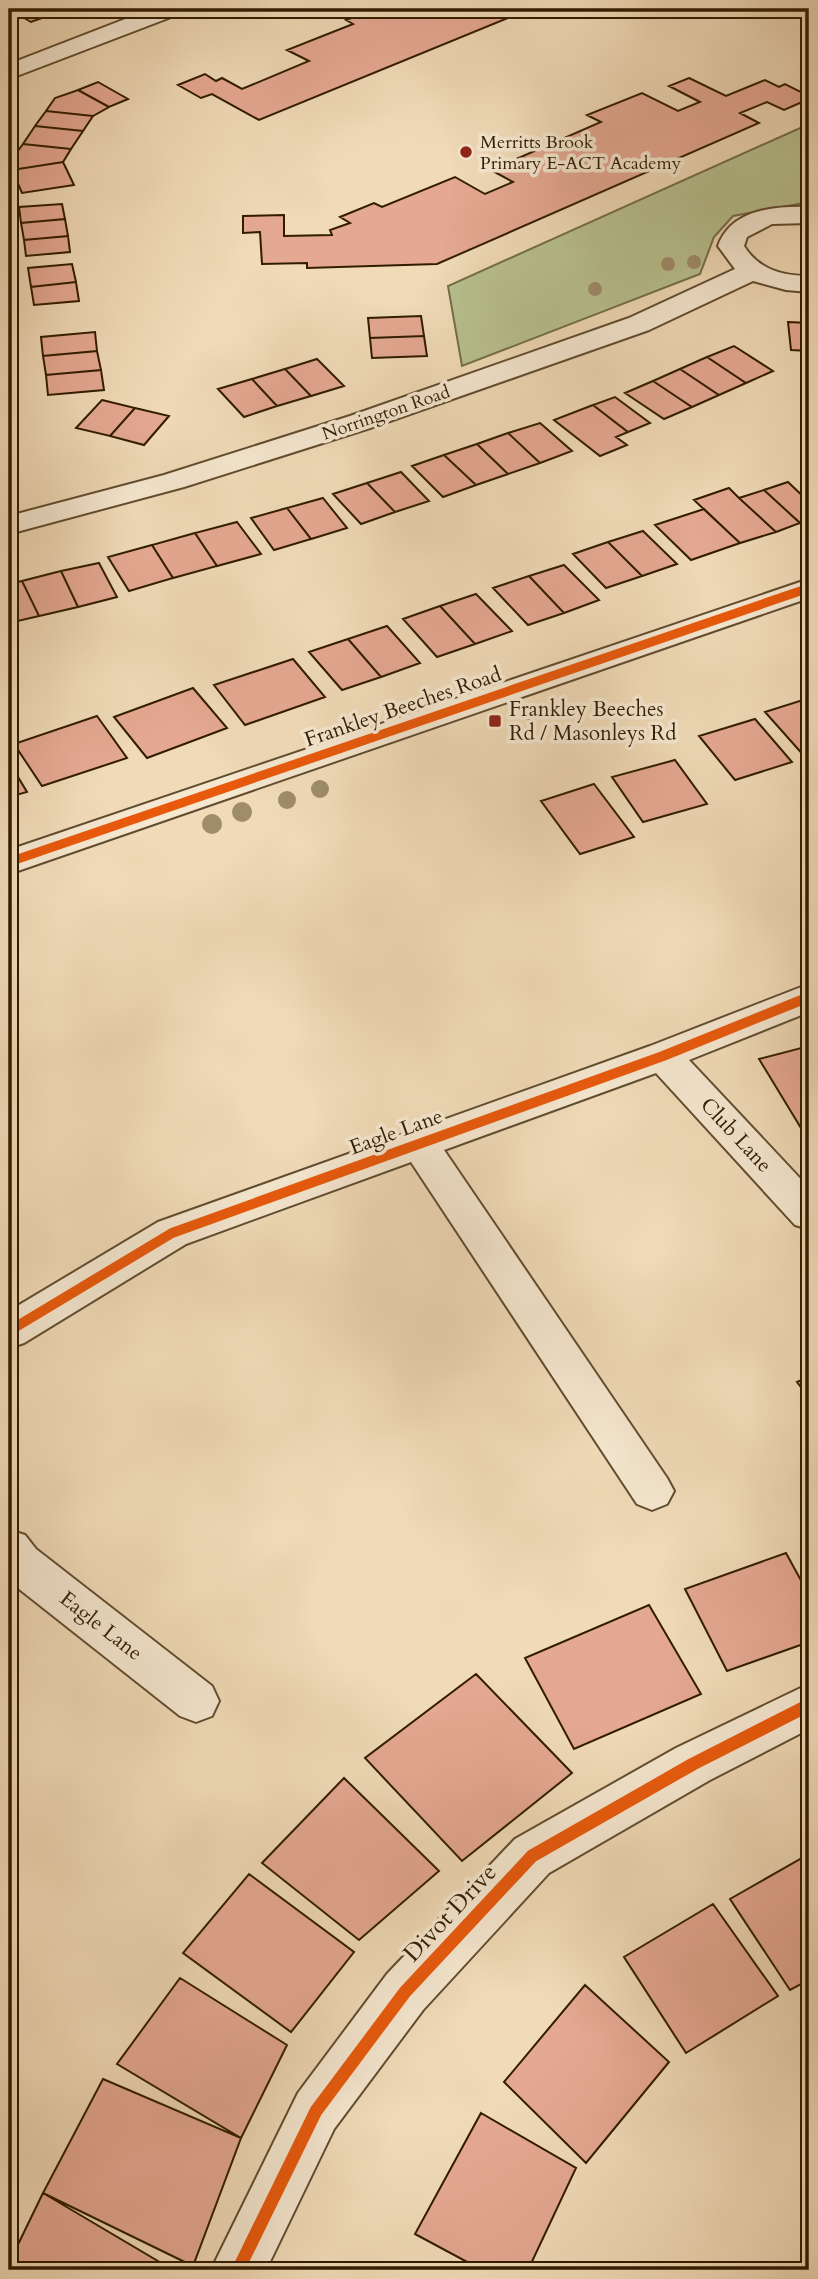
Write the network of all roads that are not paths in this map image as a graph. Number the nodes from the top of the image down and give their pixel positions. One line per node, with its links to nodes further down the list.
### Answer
1 (171, 9): 2 (street)
2 (9, 72)
3 (809, 215): 4 (street)
4 (752, 271): 5 (street); 6 (street, Norrington Road)
5 (809, 284)
6 (9, 525)
7 (809, 588): 8 (street, Frankley Beeches Road)
8 (9, 862)
9 (809, 997): 10 (street, Eagle Lane)
10 (663, 1056): 11 (street, Eagle Lane); 12 (street, Club Lane)
11 (419, 1144): 13 (street, Eagle Lane); 14 (street, Eagle Lane)
12 (809, 1214)
13 (9, 1331)
14 (652, 1491)
15 (9, 1549): 16 (street, Eagle Lane)
16 (196, 1701)
17 (809, 1705): 18 (street, Divot Drive)
18 (238, 2270)

